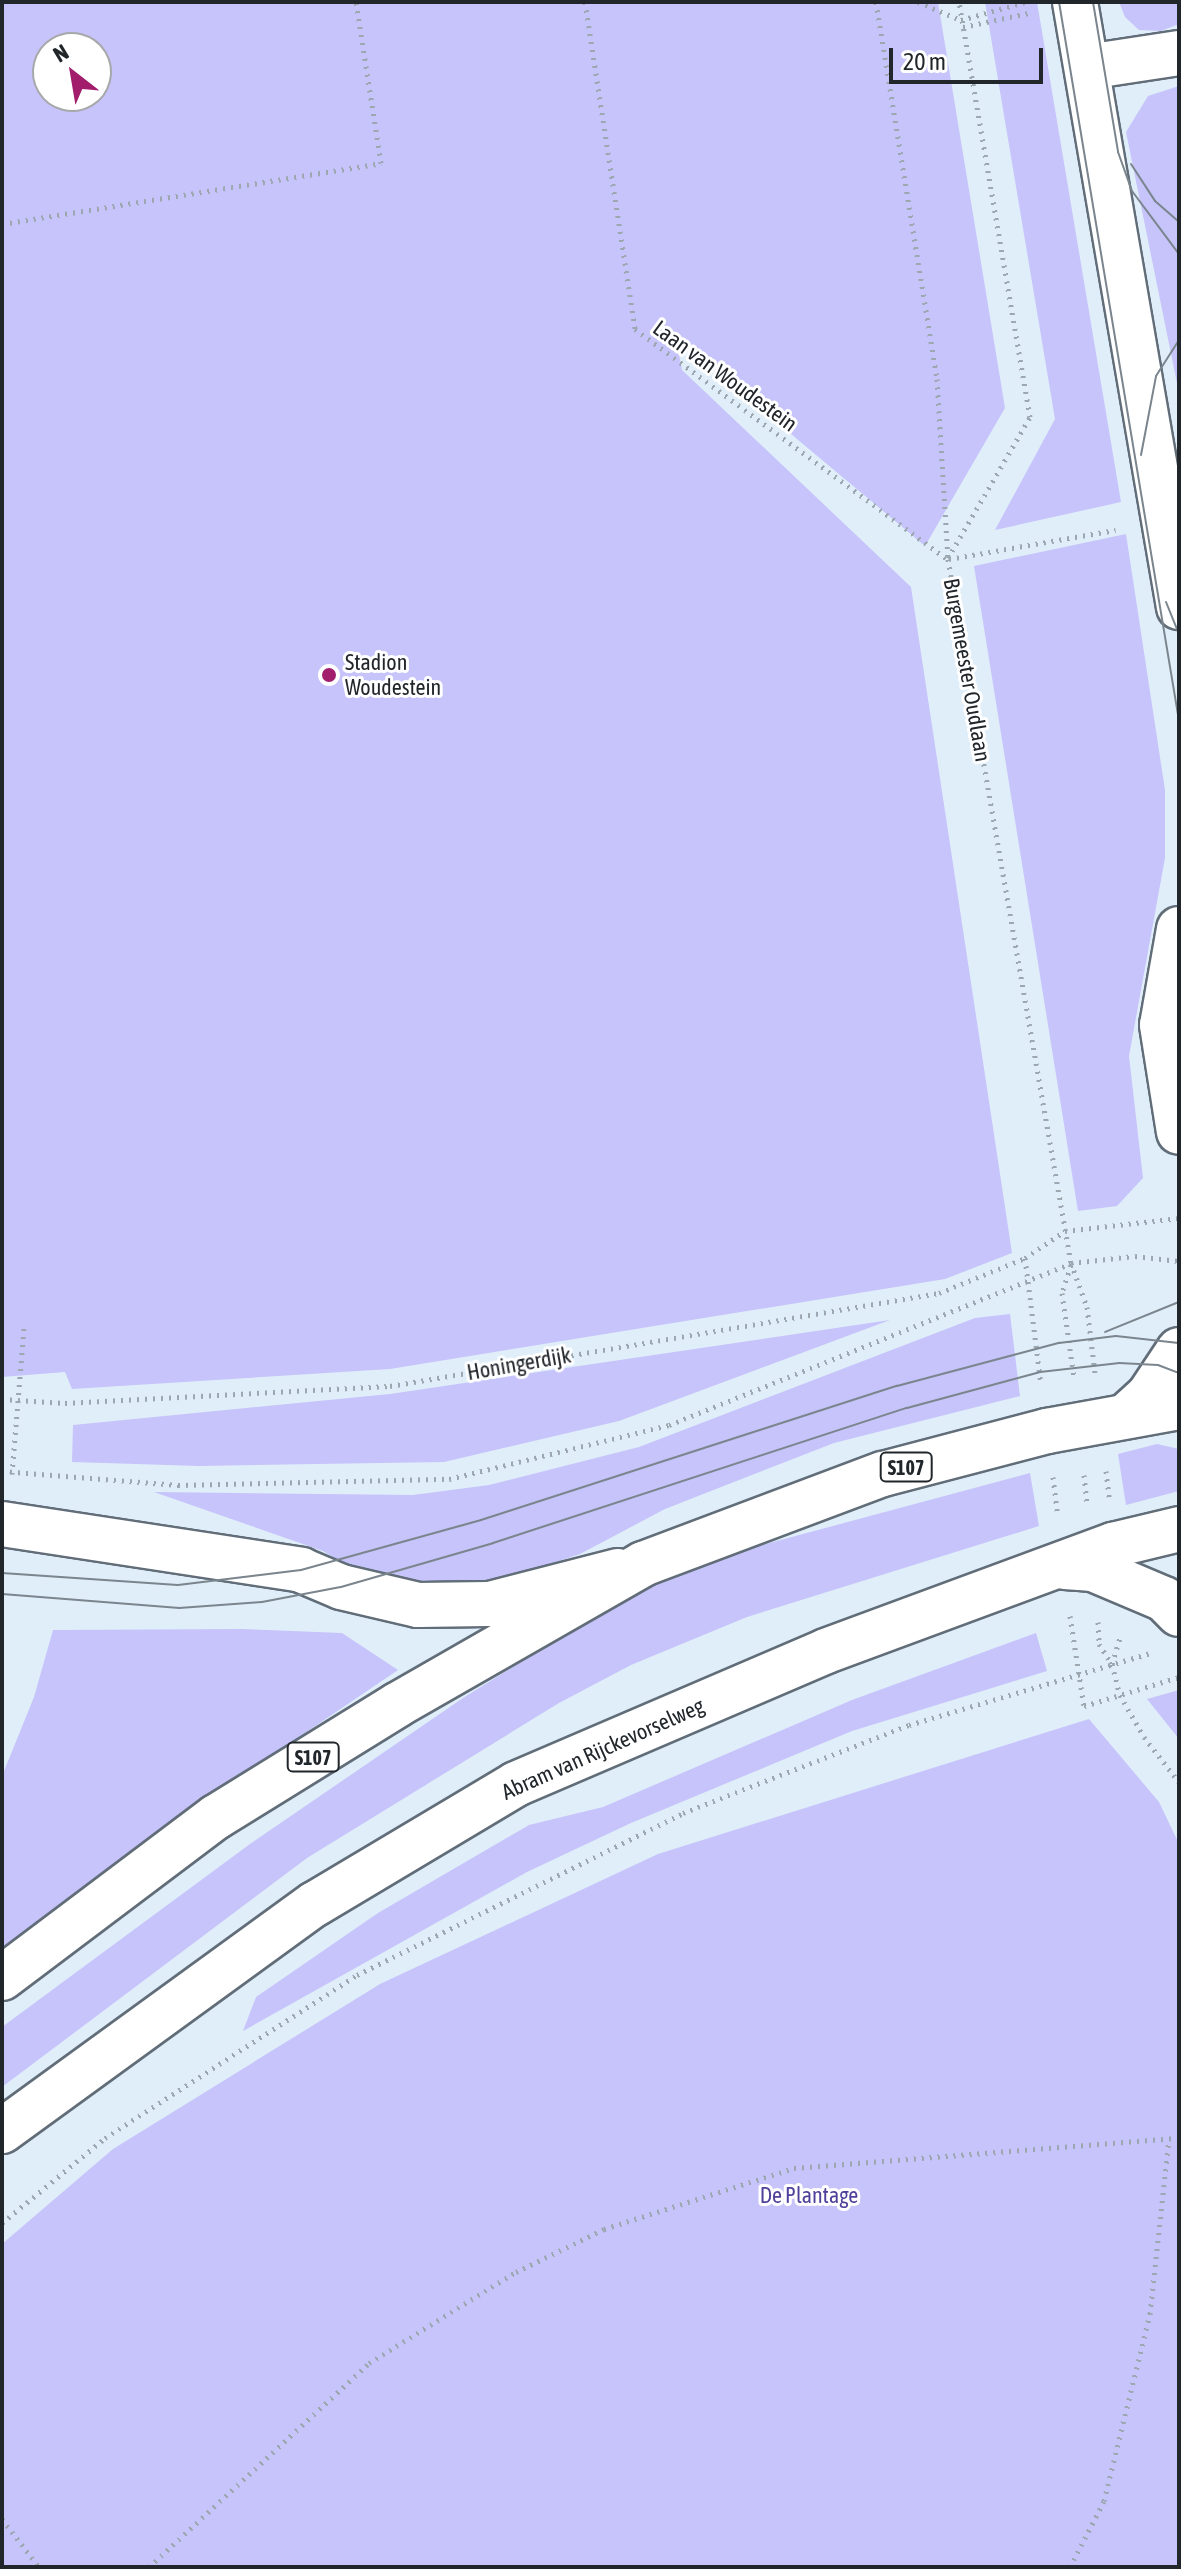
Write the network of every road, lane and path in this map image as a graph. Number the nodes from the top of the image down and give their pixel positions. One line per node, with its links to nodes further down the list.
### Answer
1 (356, 2): 11 (path)
2 (585, 2): 13 (path, Laan van Woudestein)
3 (876, 2): 13 (path)
4 (918, 2): 8 (path)
5 (959, 2): 8 (path, Burgemeester Oudlaan)
6 (1025, 2): 8 (path)
7 (1060, 6): 8 (path); 10 (main road)
8 (962, 23): 13 (path, Burgemeester Oudlaan)
9 (1179, 53): 10 (main road)
10 (1087, 67): 12 (main road)
11 (2, 224)
12 (1164, 521): 13 (path); 14 (main road)
13 (948, 559): 18 (path, Burgemeester Oudlaan)
14 (1179, 607)
15 (1179, 929): 16 (main road)
16 (1179, 1132)
17 (1179, 1218): 18 (path)
18 (1065, 1231): 20 (path, Burgemeester Oudlaan); 24 (path, Honingerdijk)
19 (1179, 1261): 20 (path)
20 (1071, 1263): 29 (path)
21 (24, 1328): 24 (path)
22 (1179, 1350): 26 (main road)
23 (2, 1399): 24 (path, Honingerdijk)
24 (16, 1401): 29 (path)
25 (1179, 1407): 26 (main road, S107)
26 (1127, 1415): 27 (main road); 32 (main road, S107)
27 (1179, 1430)
28 (2, 1471): 29 (path)
29 (13, 1472)
30 (2, 1524): 32 (main road)
31 (1179, 1529): 33 (main road, Abram van Rijckevorselweg)
32 (643, 1564): 36 (main road, S107)
33 (1065, 1567): 34 (main road); 37 (main road, Abram van Rijckevorselweg)
34 (1179, 1614)
35 (1179, 1782): 40 (path)
36 (2, 1978)
37 (2, 2131)
38 (1169, 2138): 39 (path); 43 (path); 44 (path)
39 (1179, 2138)
40 (2, 2223)
41 (2, 2519): 42 (path)
42 (39, 2567)
43 (149, 2567)
44 (1070, 2567)

